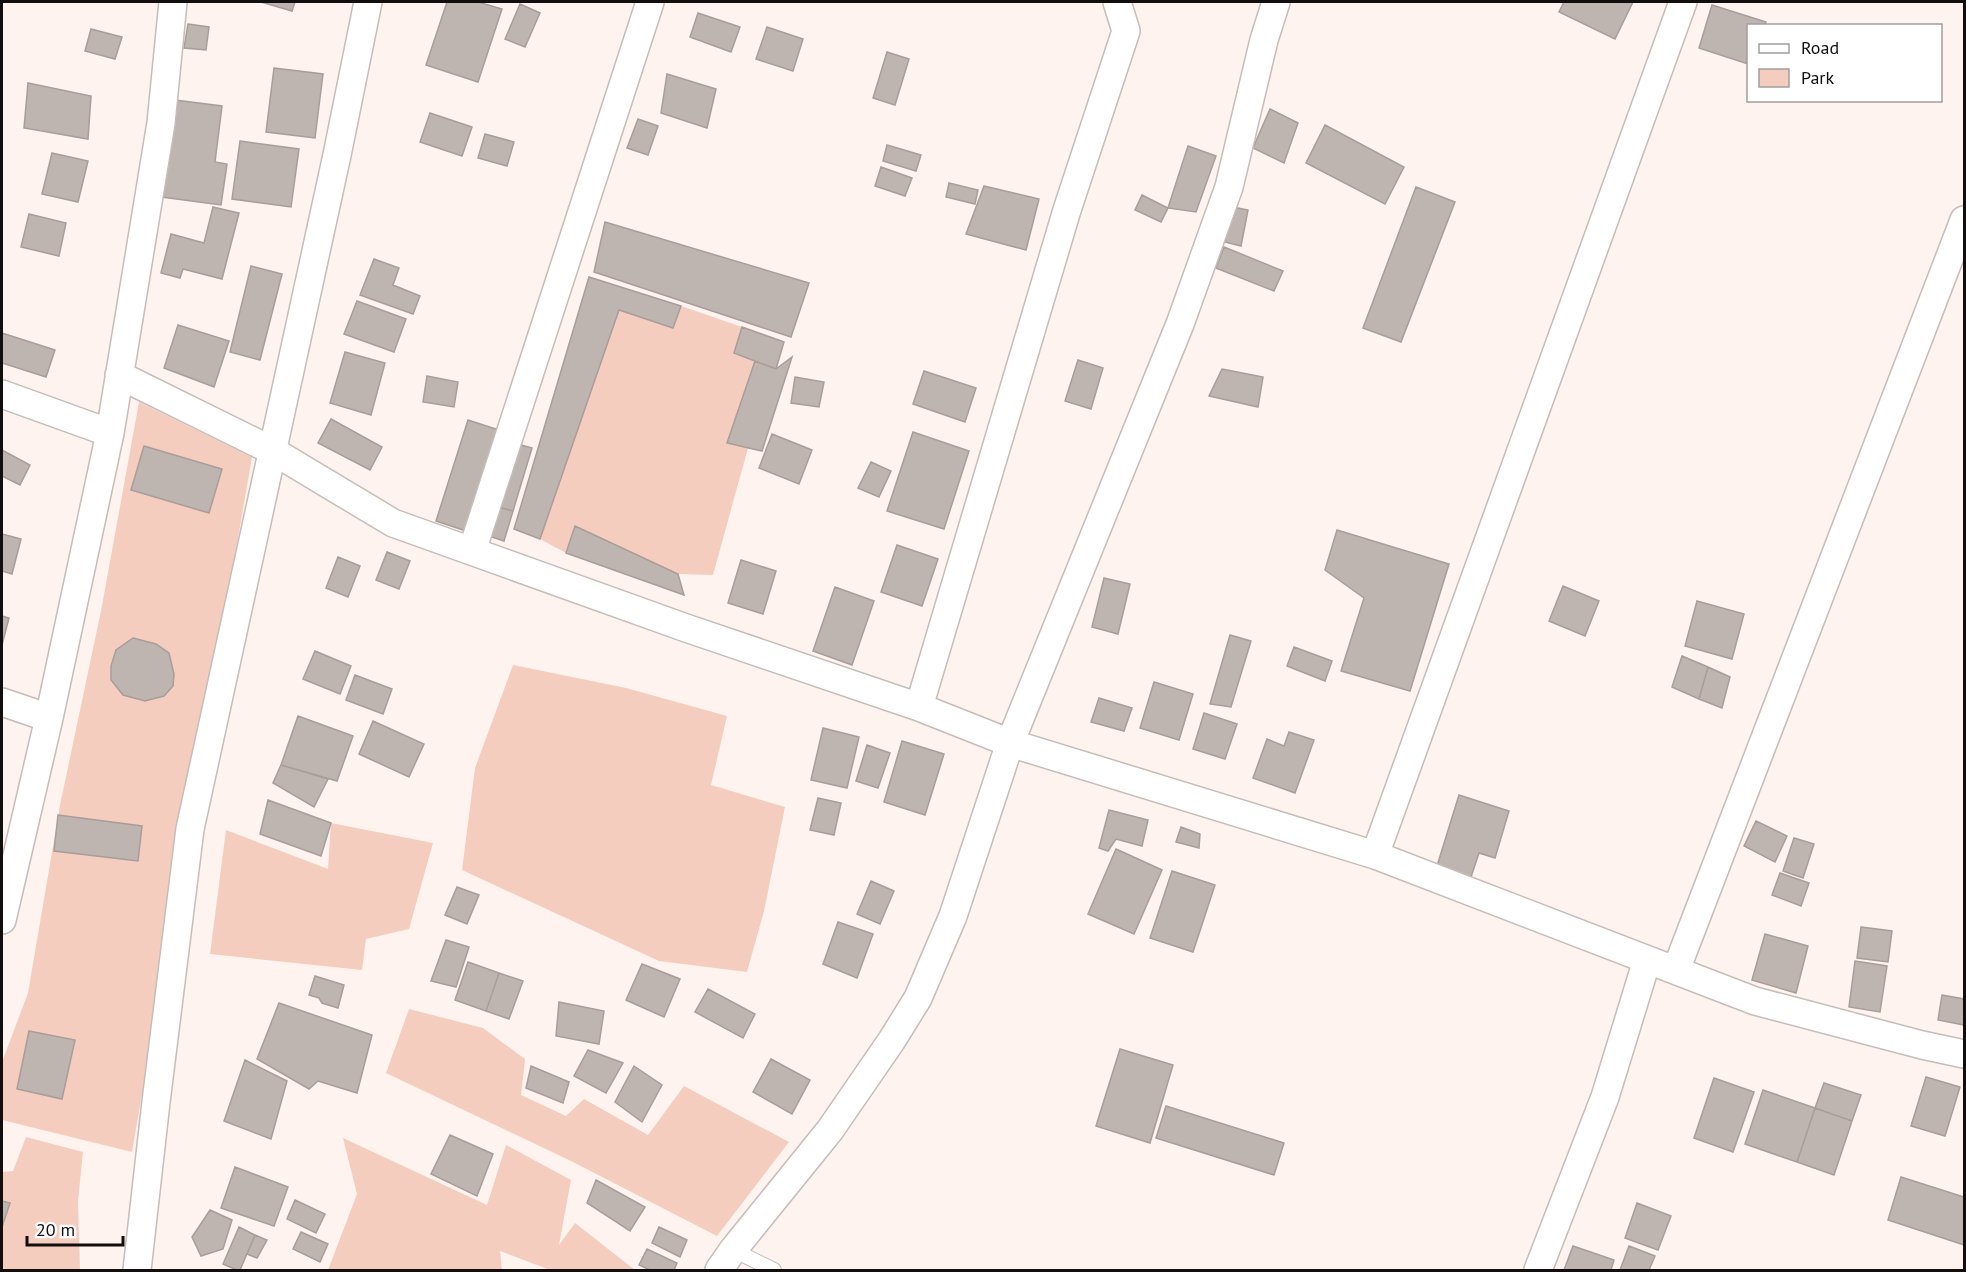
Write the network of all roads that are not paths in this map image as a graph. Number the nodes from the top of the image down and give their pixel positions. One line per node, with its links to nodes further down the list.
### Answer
1 (173, 2): 8 (street)
2 (368, 2): 11 (street)
3 (650, 2): 12 (street)
4 (1117, 2): 14 (street)
5 (1276, 2): 16 (street)
6 (1683, 2): 17 (street)
7 (1965, 220): 20 (street)
8 (119, 375): 10 (street); 11 (street)
9 (2, 394): 10 (street)
10 (110, 433): 15 (street)
11 (273, 451): 12 (street); 23 (street)
12 (472, 551): 14 (street)
13 (2, 702): 15 (street)
14 (919, 707): 16 (street)
15 (49, 718): 18 (street)
16 (1010, 743): 17 (street); 22 (street)
17 (1375, 855): 19 (street)
18 (2, 920)
19 (1647, 960): 20 (street); 25 (street)
20 (1676, 970): 21 (street)
21 (1965, 1054)
22 (726, 1260): 24 (lane)
23 (137, 1270)
24 (774, 1270)
25 (1538, 1270)

